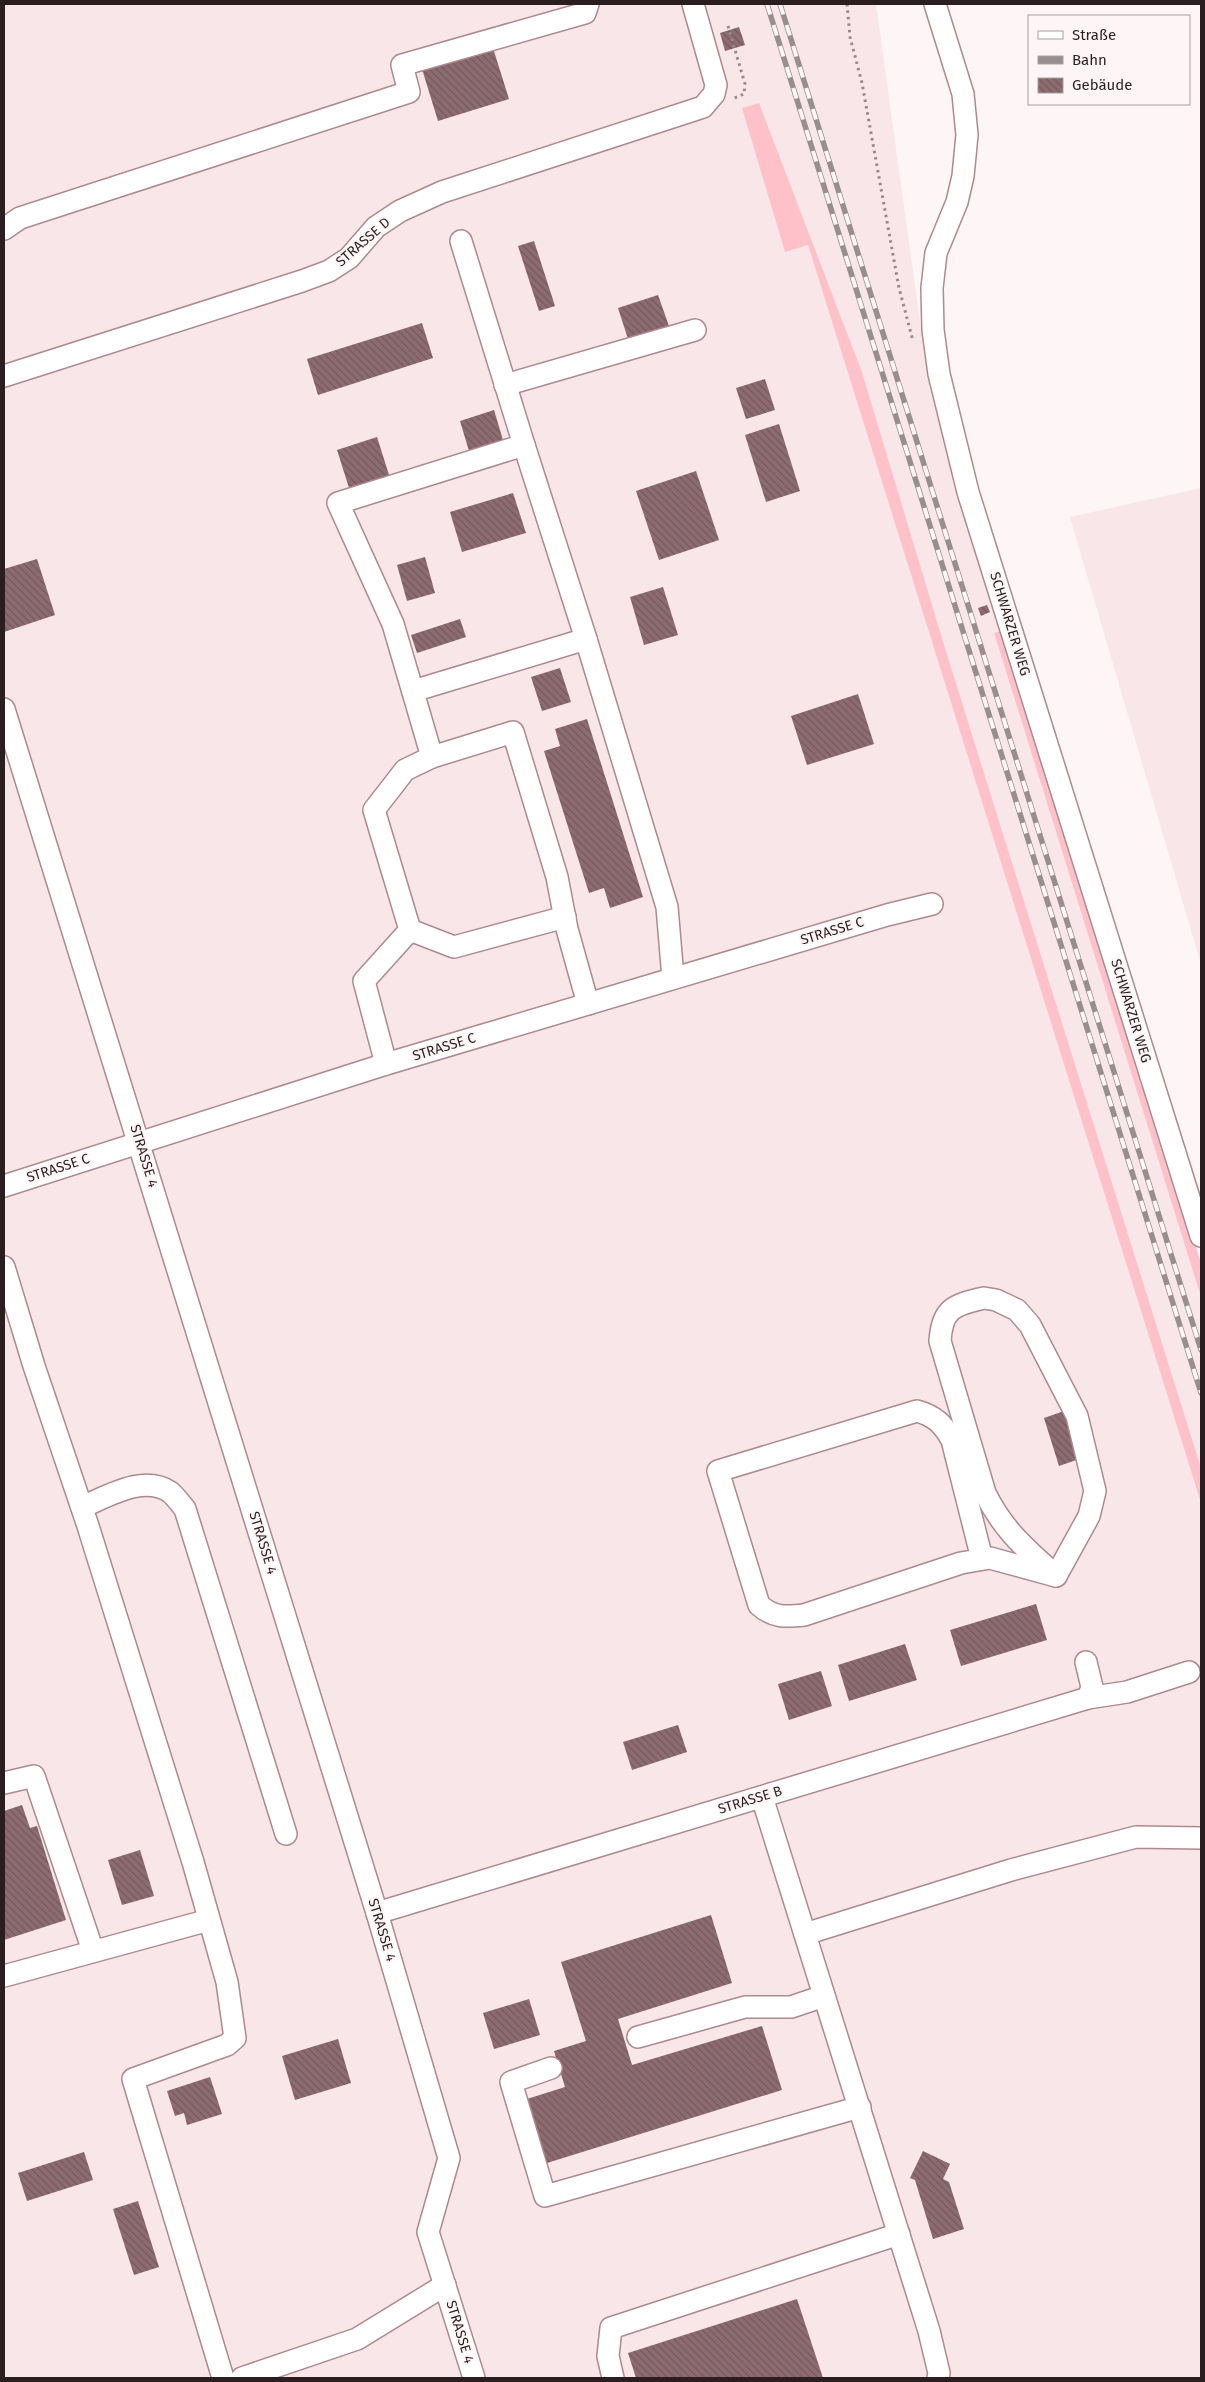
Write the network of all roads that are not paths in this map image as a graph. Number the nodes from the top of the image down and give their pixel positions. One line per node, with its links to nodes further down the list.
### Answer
1 (588, 4): 4 (street)
2 (693, 4): 7 (street, STRASSE D)
3 (935, 4): 22 (street, SCHWARZER WEG)
4 (4, 229)
5 (461, 241): 8 (street)
6 (695, 330): 8 (street)
7 (4, 376)
8 (505, 384): 9 (street)
9 (524, 445): 10 (street); 11 (street)
10 (586, 639): 11 (street); 17 (street)
11 (413, 691): 13 (street)
12 (4, 709): 20 (street, STRASSE 4)
13 (432, 757): 15 (street); 16 (street)
14 (932, 904): 17 (street, STRASSE C)
15 (565, 917): 16 (street); 18 (street)
16 (410, 930): 19 (street)
17 (673, 978): 18 (street, STRASSE C)
18 (588, 1004): 19 (street, STRASSE C)
19 (386, 1064): 20 (street, STRASSE C)
20 (140, 1142): 21 (street, STRASSE C); 34 (street, STRASSE 4)
21 (4, 1186)
22 (1201, 1236)
23 (4, 1267): 24 (street)
24 (82, 1507): 32 (street); 35 (street)
25 (982, 1559): 25 (street); 26 (street)
26 (1056, 1576): 26 (street)
27 (1086, 1662): 29 (street)
28 (1189, 1672): 29 (street, STRASSE B)
29 (1088, 1698): 31 (street, STRASSE B)
30 (4, 1783): 37 (street)
31 (762, 1797): 34 (street, STRASSE B); 36 (street)
32 (286, 1834)
33 (1201, 1838): 36 (street)
34 (377, 1913): 44 (street, STRASSE 4)
35 (209, 1920): 37 (street); 45 (street)
36 (806, 1934): 39 (street)
37 (93, 1951): 38 (street)
38 (4, 1976)
39 (824, 1996): 40 (street); 42 (street)
40 (638, 2037)
41 (551, 2068): 42 (street)
42 (860, 2106): 43 (street)
43 (899, 2234): 48 (street); 49 (street)
44 (445, 2285): 46 (street); 47 (street, STRASSE 4)
45 (223, 2378)
46 (242, 2378)
47 (474, 2378)
48 (613, 2378)
49 (938, 2378)

